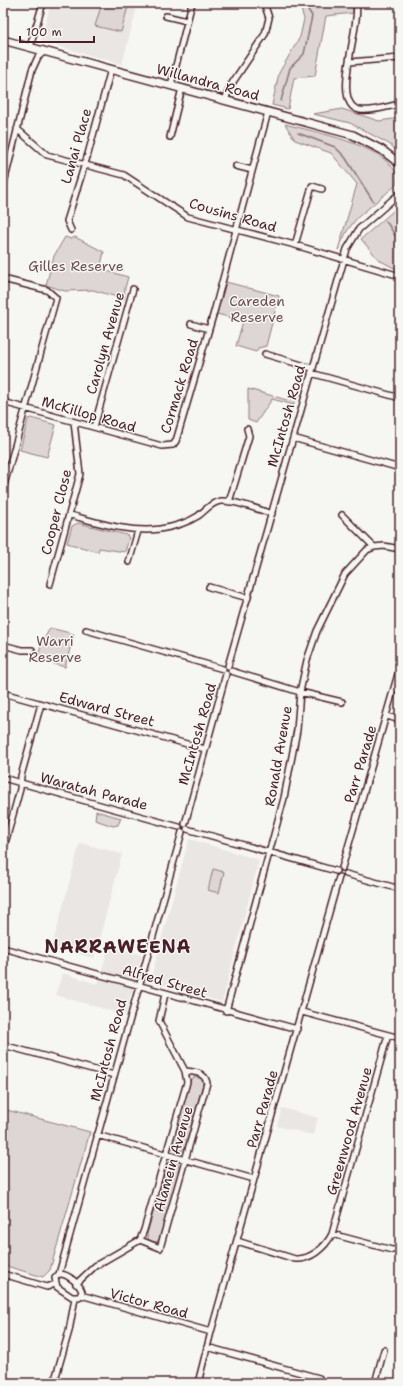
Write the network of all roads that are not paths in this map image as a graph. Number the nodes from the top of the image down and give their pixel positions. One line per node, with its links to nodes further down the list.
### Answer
1 (42, 3): 8 (street)
2 (192, 3): 6 (street)
3 (264, 3): 15 (street)
4 (356, 3): 11 (street)
5 (166, 16): 6 (street)
6 (187, 21): 13 (street)
7 (3, 40): 8 (main road, Willandra Road)
8 (30, 47): 9 (main road, Willandra Road)
9 (45, 51): 12 (main road, Willandra Road); 18 (street)
10 (400, 58): 11 (street)
11 (349, 62): 16 (street)
12 (110, 69): 13 (main road, Willandra Road); 20 (street, Lanai Place)
13 (171, 85): 14 (main road, Willandra Road)
14 (182, 88): 15 (main road, Willandra Road); 19 (street)
15 (226, 100): 17 (main road, Willandra Road)
16 (400, 104)
17 (268, 112): 21 (main road, Willandra Road); 23 (street, Cormack Road)
18 (17, 129): 20 (street, Cousins Road); 24 (street)
19 (170, 137)
20 (84, 164): 27 (street, Cousins Road); 28 (street, Lanai Place)
21 (400, 164)
22 (236, 166): 23 (street)
23 (252, 170): 27 (street, Cormack Road)
24 (3, 187)
25 (322, 189): 29 (street)
26 (400, 193): 30 (street, McIntosh Road)
27 (236, 229): 29 (street, Cousins Road); 35 (street, Cormack Road)
28 (71, 230)
29 (295, 245): 30 (street, Cousins Road)
30 (344, 259): 31 (street); 37 (street, McIntosh Road)
31 (400, 276)
32 (3, 279): 40 (street)
33 (133, 289): 42 (street, Carolyn Avenue)
34 (192, 324): 35 (street, Cormack Road)
35 (209, 329): 45 (street, Cormack Road)
36 (265, 354): 37 (street)
37 (312, 370): 38 (street); 44 (street, McIntosh Road)
38 (400, 398)
39 (3, 402): 40 (street, McKillop Road)
40 (26, 408): 41 (street, McKillop Road); 47 (street)
41 (74, 422): 42 (street, McKillop Road); 49 (street, Cooper Close)
42 (94, 427): 45 (street, McKillop Road)
43 (247, 429): 48 (street)
44 (293, 438): 46 (street); 50 (street, McIntosh Road)
45 (169, 447)
46 (400, 468)
47 (3, 489)
48 (229, 502): 50 (street); 52 (street)
49 (70, 514): 52 (street); 56 (street, Cooper Close)
50 (272, 514): 58 (street, McIntosh Road)
51 (342, 515): 53 (street)
52 (138, 531): 55 (street)
53 (374, 547): 54 (street); 64 (street, Ronald Avenue)
54 (400, 549)
55 (129, 562)
56 (50, 584)
57 (209, 587): 58 (street)
58 (248, 598): 63 (street, McIntosh Road)
59 (86, 630): 63 (street)
60 (3, 645): 61 (street)
61 (32, 650)
62 (400, 667): 68 (street, Parr Parade)
63 (227, 670): 64 (street); 70 (street, McIntosh Road)
64 (300, 692): 66 (street); 77 (street, Ronald Avenue)
65 (3, 693): 67 (street, Edward Street)
66 (342, 702)
67 (41, 704): 70 (street, Edward Street); 72 (street)
68 (387, 716): 69 (street); 78 (street, Parr Parade)
69 (400, 720)
70 (205, 749): 73 (street, McIntosh Road)
71 (3, 778): 72 (street, Waratah Parade)
72 (21, 783): 74 (street, Waratah Parade); 76 (street)
73 (186, 826): 74 (street); 75 (street); 77 (street)
74 (179, 827): 75 (street)
75 (182, 832): 84 (street, McIntosh Road)
76 (3, 851)
77 (270, 852): 79 (street); 86 (street, Ronald Avenue)
78 (342, 868): 79 (street); 80 (street)
79 (336, 871): 81 (street)
80 (346, 874): 81 (street); 82 (street)
81 (339, 877): 87 (street, Parr Parade)
82 (400, 889)
83 (3, 948): 84 (street, Alfred Street)
84 (138, 986): 85 (street, Alfred Street); 93 (street, McIntosh Road)
85 (165, 994): 86 (street, Alfred Street); 92 (street, Alamein Avenue)
86 (226, 1011): 88 (street, Alfred Street)
87 (302, 1012): 88 (street, Parr Parade); 89 (street)
88 (297, 1029): 97 (street, Parr Parade)
89 (388, 1034): 90 (street); 98 (street, Greenwood Avenue)
90 (400, 1038)
91 (3, 1045): 93 (street)
92 (185, 1071): 95 (street, Alamein Avenue); 96 (street, Alamein Avenue)
93 (114, 1074): 94 (street, McIntosh Road)
94 (97, 1135): 95 (street); 103 (street, McIntosh Road)
95 (166, 1154): 96 (street); 99 (street, Alamein Avenue)
96 (185, 1159): 97 (street); 99 (street, Alamein Avenue)
97 (254, 1179): 100 (street, Parr Parade)
98 (332, 1234): 100 (street); 101 (street)
99 (140, 1240): 105 (street)
100 (237, 1241): 108 (street, Parr Parade)
101 (400, 1249)
102 (3, 1274): 104 (street)
103 (59, 1274): 104 (street, McIntosh Road); 105 (street)
104 (55, 1284): 107 (street)
105 (76, 1284): 106 (street)
106 (81, 1295): 107 (street); 108 (street, Victor Road)
107 (75, 1298): 112 (street)
108 (211, 1332): 109 (street, Parr Parade)
109 (208, 1347): 111 (street); 113 (street, Parr Parade)
110 (384, 1350): 114 (street)
111 (319, 1378)
112 (54, 1383)
113 (198, 1383)
114 (375, 1383)

